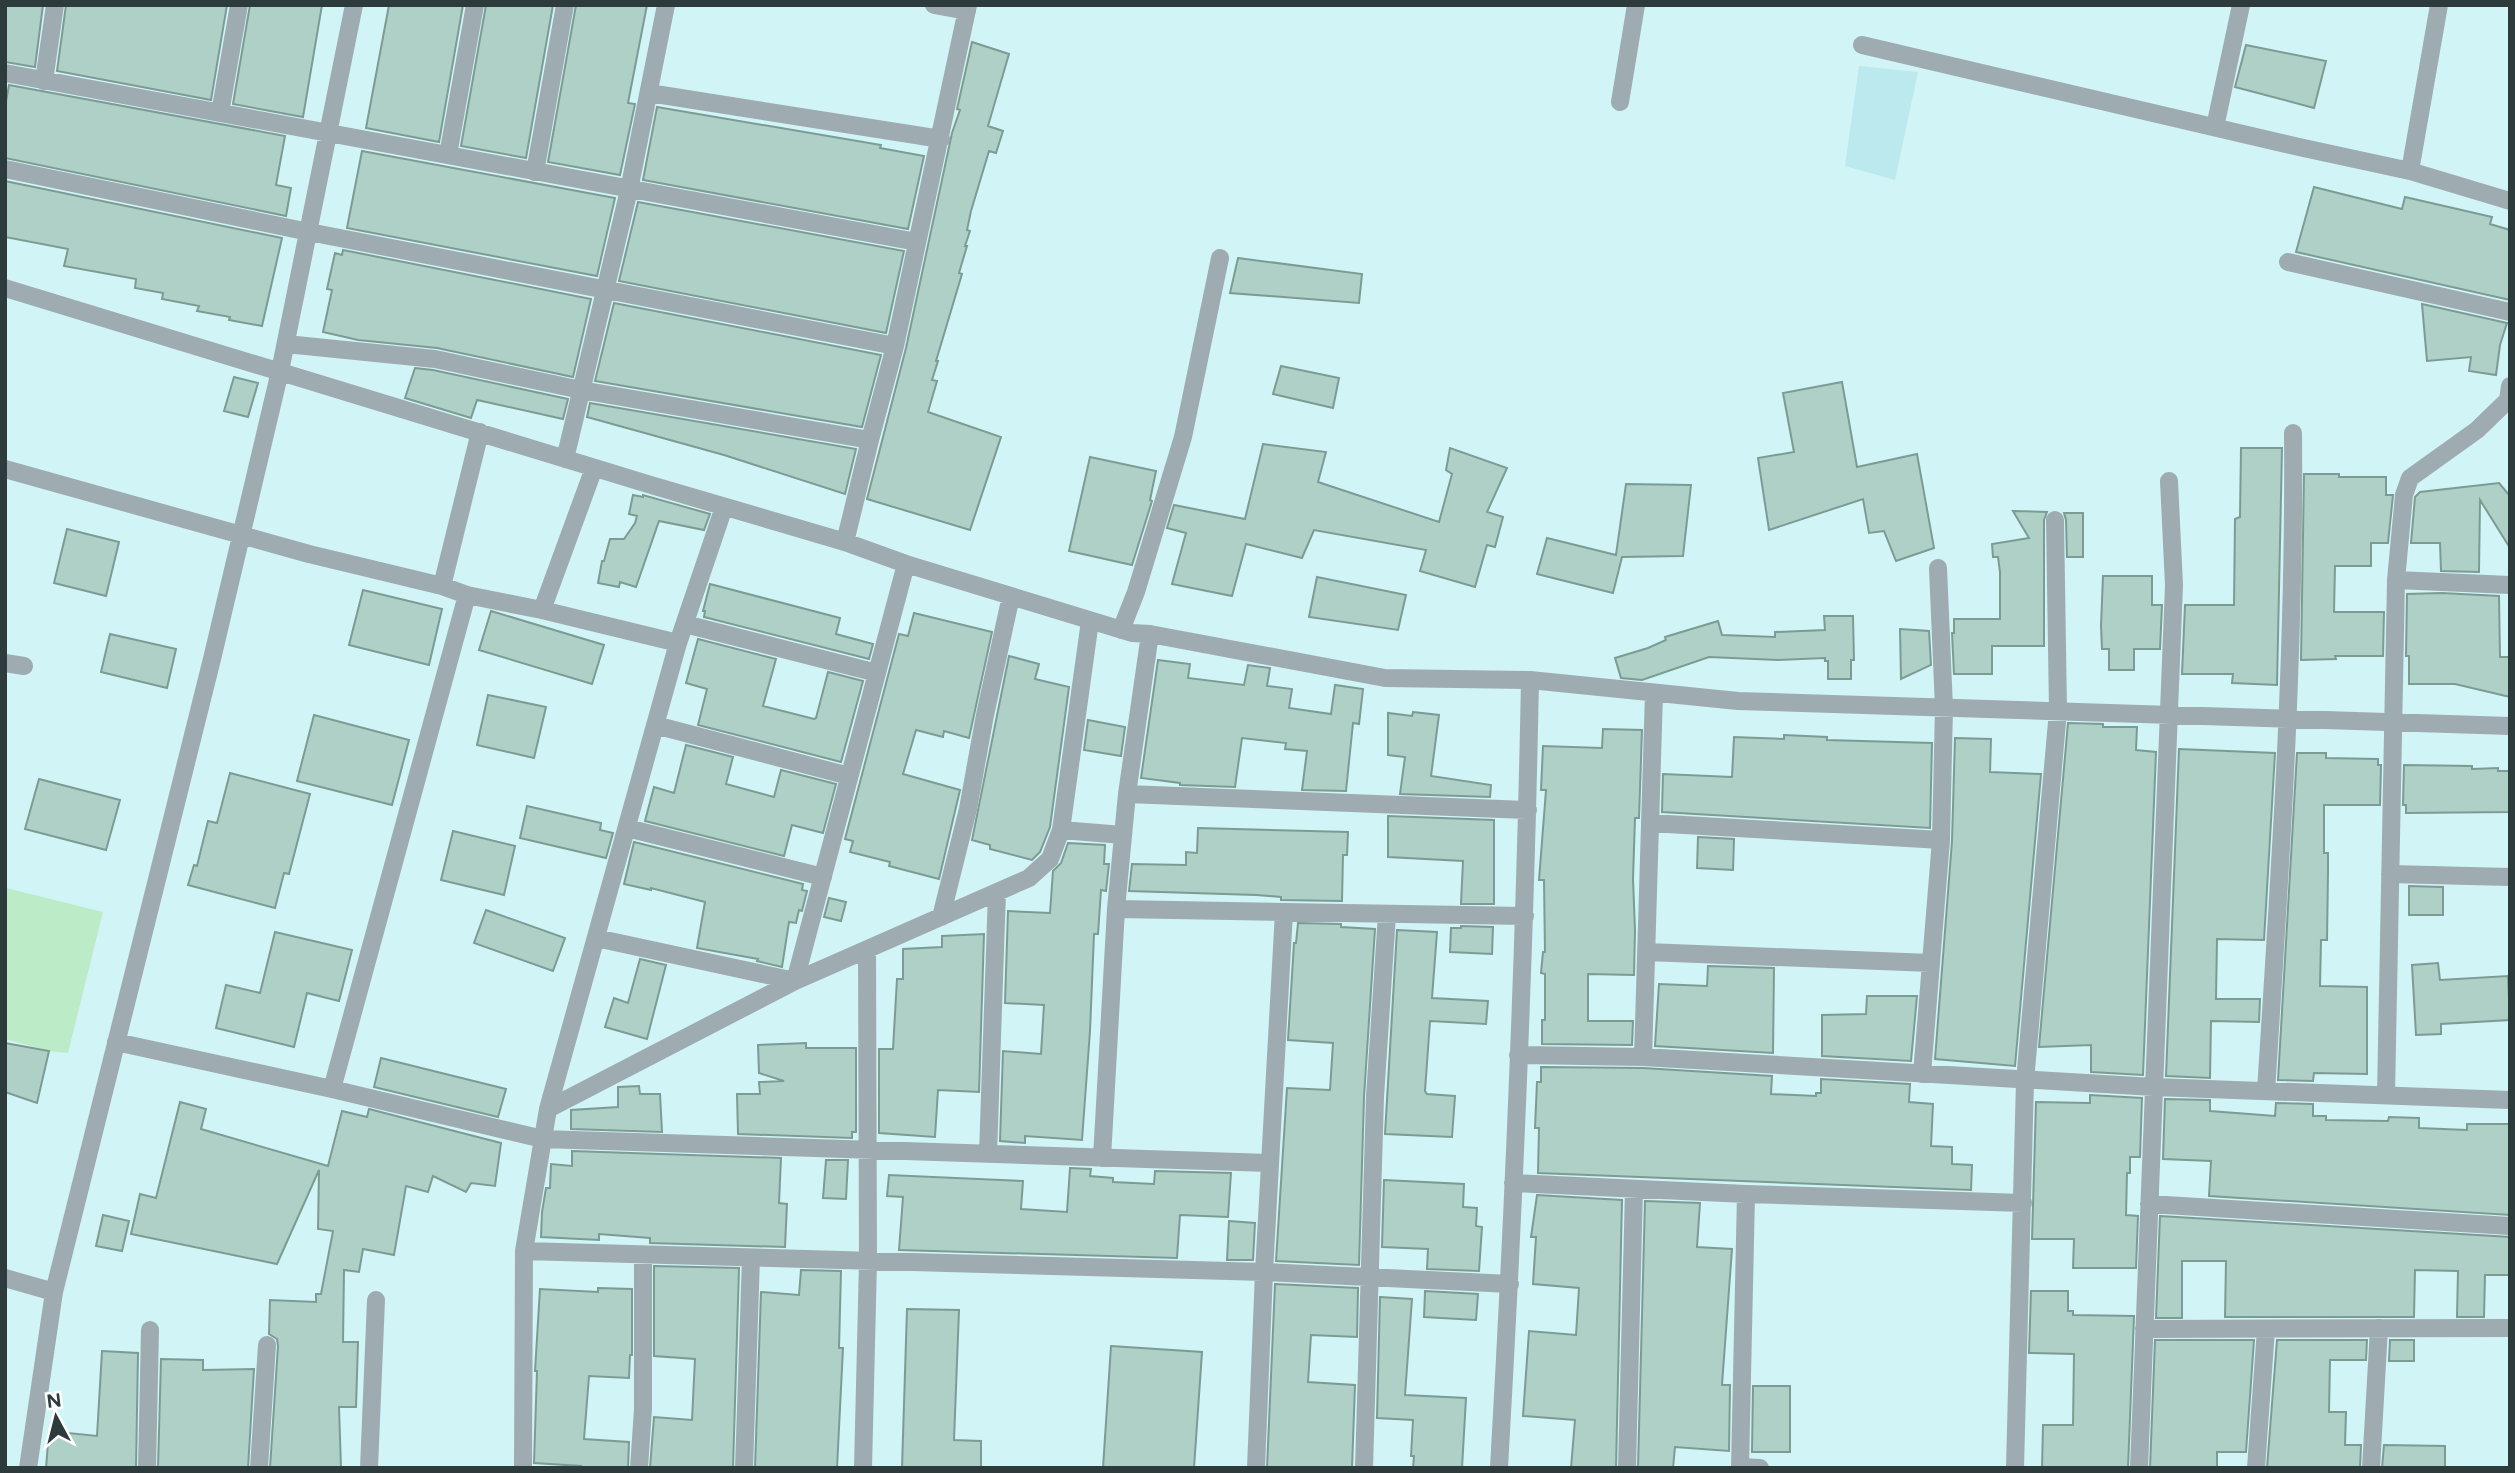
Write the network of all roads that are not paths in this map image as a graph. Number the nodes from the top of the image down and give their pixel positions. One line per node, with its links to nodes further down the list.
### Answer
1 (55, 5): 14 (street)
2 (239, 5): 17 (street)
3 (354, 5): 19 (street)
4 (475, 5): 21 (street)
5 (565, 5): 24 (street)
6 (666, 5): 15 (street)
7 (934, 5): 11 (street)
8 (1636, 5): 16 (street)
9 (2241, 5): 18 (street)
10 (2439, 5): 23 (street)
11 (968, 8): 20 (street)
12 (1863, 45): 18 (street)
13 (5, 74): 14 (street)
14 (44, 81): 17 (street)
15 (649, 93): 20 (street); 25 (street)
16 (1620, 102)
17 (220, 113): 19 (street)
18 (2216, 127): 23 (street)
19 (328, 133): 21 (street); 27 (street)
20 (941, 139): 28 (street)
21 (447, 155): 24 (street)
22 (5, 169): 27 (street)
23 (2410, 171): 26 (street)
24 (535, 172): 25 (street)
25 (629, 190): 28 (street); 32 (street)
26 (2510, 201)
27 (309, 232): 32 (street); 34 (street)
28 (917, 242): 35 (street)
29 (1220, 258): 60 (street)
30 (2288, 262): 33 (street)
31 (5, 288): 36 (street)
32 (605, 289): 35 (street); 37 (street)
33 (2510, 312)
34 (286, 344): 36 (street); 37 (street)
35 (895, 346): 41 (street)
36 (280, 371): 39 (street); 48 (street)
37 (581, 390): 41 (street); 42 (street)
38 (2509, 396): 52 (street)
39 (480, 432): 42 (street); 54 (street)
40 (2294, 433): 71 (street)
41 (870, 440): 49 (street)
42 (565, 459): 43 (street)
43 (594, 468): 46 (street); 57 (street)
44 (5, 469): 48 (street)
45 (2169, 481): 70 (street)
46 (724, 507): 49 (street); 59 (street)
47 (2054, 520): 69 (street)
48 (241, 535): 54 (street); 97 (street)
49 (845, 542): 50 (street)
50 (906, 564): 56 (street); 65 (street)
51 (1938, 568): 68 (street)
52 (2396, 580): 53 (street); 72 (street)
53 (2510, 585)
54 (442, 586): 55 (street)
55 (467, 595): 57 (street); 103 (street)
56 (1011, 597): 58 (street); 91 (street)
57 (542, 610): 62 (street)
58 (1090, 621): 60 (street); 80 (street)
59 (685, 624): 62 (street); 65 (street)
60 (1121, 630): 61 (street)
61 (1150, 634): 66 (street); 76 (street)
62 (678, 643): 73 (street)
63 (5, 663): 64 (street)
64 (23, 666)
65 (877, 673): 75 (street)
66 (1530, 680): 67 (street); 77 (street)
67 (1654, 693): 68 (street); 78 (street)
68 (1944, 708): 69 (street); 82 (street)
69 (2058, 711): 70 (street); 101 (street)
70 (2168, 716): 71 (street); 102 (street)
71 (2289, 719): 72 (street); 104 (street)
72 (2394, 723): 74 (street); 83 (street)
73 (655, 725): 75 (street); 79 (street)
74 (2510, 726)
75 (849, 776): 84 (street)
76 (1127, 794): 77 (street); 81 (street)
77 (1528, 810): 90 (street)
78 (1650, 823): 82 (street); 94 (street)
79 (627, 828): 84 (street); 92 (street)
80 (1061, 830): 81 (street); 86 (street)
81 (1123, 835): 87 (street)
82 (1941, 840): 95 (street)
83 (2390, 874): 85 (street); 105 (street)
84 (823, 877): 96 (street)
85 (2510, 877)
86 (997, 892): 91 (street); 110 (street)
87 (1116, 909): 88 (street); 111 (street)
88 (1284, 912): 89 (street); 112 (street)
89 (1387, 914): 90 (street); 125 (street)
90 (1525, 916): 98 (street)
91 (941, 917): 93 (street)
92 (596, 938): 96 (street); 107 (street)
93 (867, 949): 96 (street); 109 (street)
94 (1647, 952): 95 (street); 99 (street)
95 (1931, 963): 100 (street)
96 (795, 981): 107 (street)
97 (116, 1042): 103 (street); 127 (street)
98 (1518, 1055): 99 (street); 113 (street)
99 (1643, 1057): 100 (street)
100 (1922, 1074): 101 (street)
101 (2025, 1081): 102 (street); 116 (street)
102 (2154, 1087): 104 (street); 117 (street)
103 (332, 1089): 108 (street)
104 (2266, 1091): 105 (street)
105 (2386, 1095): 106 (street)
106 (2510, 1100)
107 (548, 1109): 108 (street)
108 (542, 1139): 109 (street); 119 (street)
109 (869, 1150): 110 (street); 122 (street)
110 (988, 1154): 111 (street)
111 (1102, 1158): 112 (street)
112 (1269, 1163): 123 (street)
113 (1513, 1183): 114 (street); 126 (street)
114 (1634, 1189): 115 (street); 147 (street)
115 (1746, 1194): 116 (street); 135 (street)
116 (2023, 1203): 149 (street)
117 (2149, 1204): 118 (street); 131 (street)
118 (2510, 1226)
119 (524, 1251): 120 (street); 140 (street)
120 (643, 1255): 121 (street); 141 (street)
121 (751, 1258): 122 (street); 142 (street)
122 (868, 1262): 123 (street); 143 (street)
123 (1264, 1272): 125 (street); 144 (street)
124 (5, 1278): 127 (street)
125 (1370, 1279): 126 (street); 145 (street)
126 (1510, 1284): 146 (street)
127 (54, 1292): 136 (street)
128 (376, 1300): 139 (street)
129 (2379, 1328): 130 (street); 132 (street); 152 (street)
130 (2510, 1328)
131 (2144, 1329): 132 (street); 150 (street)
132 (2266, 1329): 151 (street)
133 (150, 1330): 137 (street)
134 (267, 1345): 138 (street)
135 (1740, 1467): 148 (street)
136 (28, 1468)
137 (147, 1468)
138 (260, 1468)
139 (369, 1468)
140 (523, 1468)
141 (639, 1468)
142 (744, 1468)
143 (863, 1468)
144 (1256, 1468)
145 (1364, 1468)
146 (1499, 1468)
147 (1627, 1468)
148 (1760, 1468)
149 (2015, 1468)
150 (2139, 1468)
151 (2256, 1468)
152 (2371, 1468)

